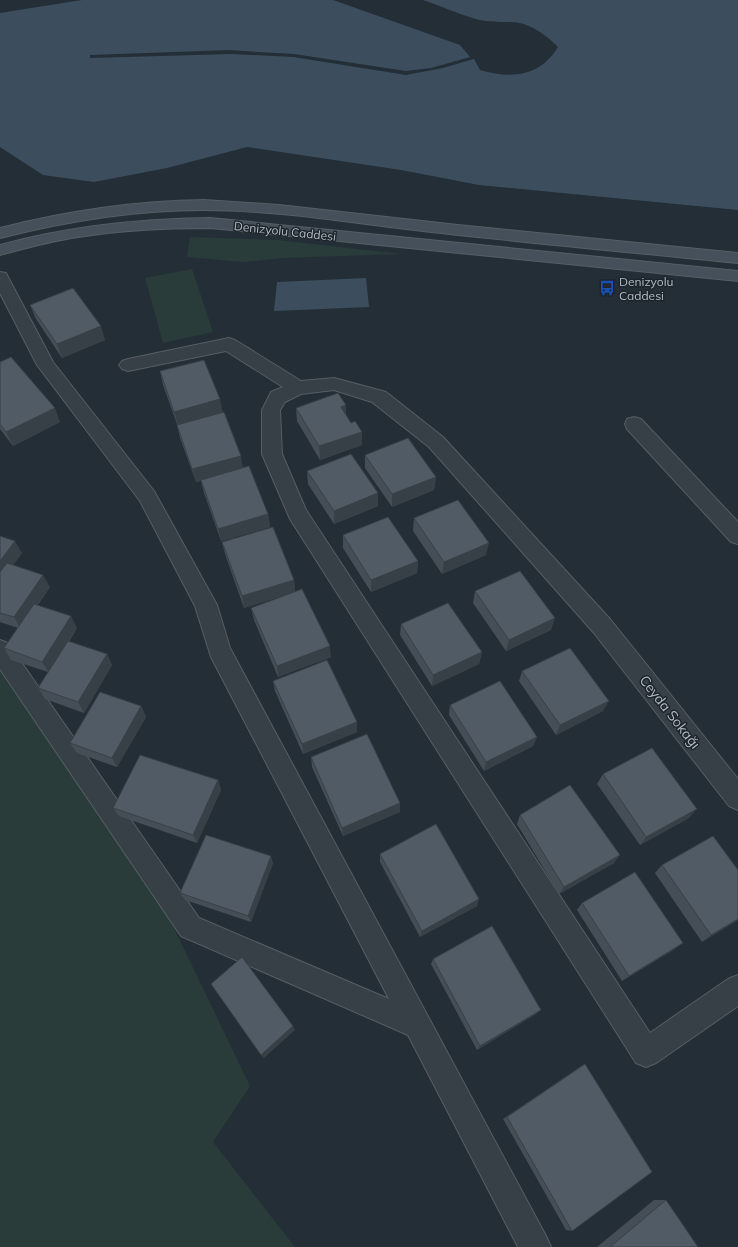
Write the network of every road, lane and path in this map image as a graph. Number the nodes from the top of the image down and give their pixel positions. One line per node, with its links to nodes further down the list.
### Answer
1 (0, 233): 3 (street, Denizyolu Caddesi)
2 (0, 250): 4 (street, Denizyolu Caddesi)
3 (738, 258)
4 (738, 276)
5 (0, 277): 13 (street)
6 (128, 365): 7 (street)
7 (298, 388): 11 (street, Ceyda Sokağı); 12 (street, Ceyda Sokağı)
8 (634, 424): 9 (street)
9 (738, 536)
10 (0, 650): 13 (street)
11 (738, 798)
12 (738, 989)
13 (417, 1026): 14 (street)
14 (535, 1247)

